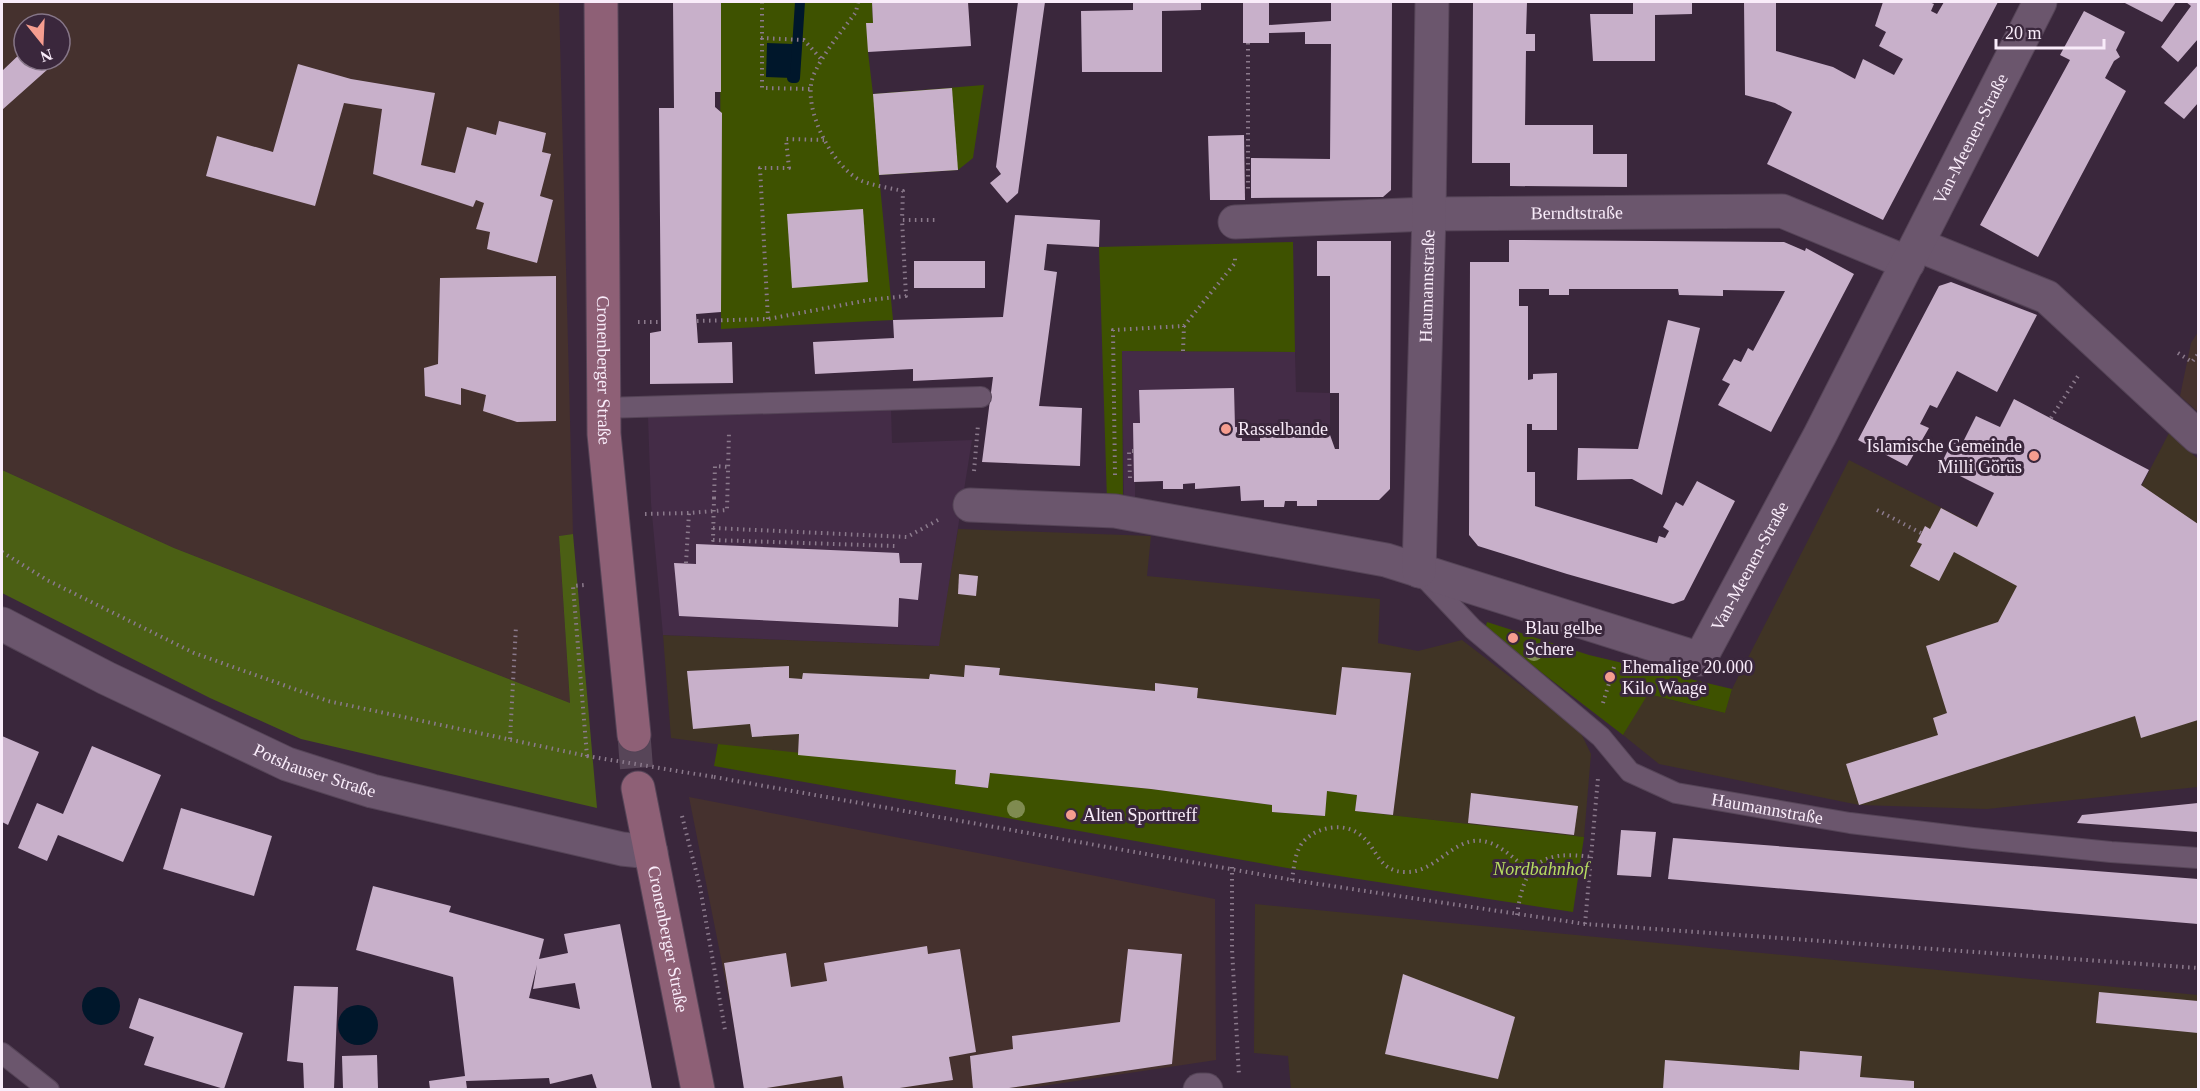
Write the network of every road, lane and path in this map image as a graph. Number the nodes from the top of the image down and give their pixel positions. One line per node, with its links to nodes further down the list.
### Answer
1 (601, 2): 27 (main road, Cronenberger Straße)
2 (762, 2): 6 (path)
3 (858, 2): 8 (path)
4 (1432, 2): 11 (street, Haumannstraße)
5 (2040, 2): 15 (street, Van-Meenen-Straße)
6 (760, 38): 8 (path); 9 (path)
7 (1248, 43): 14 (path)
8 (822, 60): 9 (path)
9 (810, 89): 10 (path)
10 (824, 140): 12 (path); 16 (path)
11 (1429, 214): 14 (street, Berndtstraße); 15 (street, Berndtstraße); 41 (street, Haumannstraße)
12 (902, 220): 13 (path); 16 (path)
13 (938, 220)
14 (1241, 222): 20 (path)
15 (1913, 254): 21 (street); 41 (street, Van-Meenen-Straße)
16 (768, 319): 17 (path)
17 (697, 321)
18 (635, 322): 19 (path)
19 (661, 322)
20 (1184, 326): 22 (path); 33 (path)
21 (2098, 345): 28 (path); 29 (street)
22 (1183, 351)
23 (2178, 353): 24 (path)
24 (2199, 354)
25 (981, 397): 26 (lane); 31 (path)
26 (730, 404): 27 (lane); 30 (path)
27 (603, 408): 45 (main road, Cronenberger Straße)
28 (2051, 418)
29 (2199, 437)
30 (729, 466): 34 (path); 36 (path, bridge)
31 (970, 505): 33 (street, Haumannstraße); 36 (path)
32 (1877, 510): 37 (path)
33 (1115, 511): 41 (street, Haumannstraße)
34 (689, 513): 35 (path); 40 (path)
35 (642, 514)
36 (713, 528): 38 (path, bridge)
37 (1921, 533)
38 (895, 546)
39 (2, 552): 47 (path)
40 (686, 563)
41 (1419, 571): 46 (lane, Haumannstraße)
42 (587, 584): 48 (path)
43 (2, 624): 51 (street, Potshauser Straße)
44 (516, 626): 47 (path)
45 (634, 735)
46 (1601, 737): 52 (path); 53 (lane, Haumannstraße)
47 (510, 739): 48 (path)
48 (587, 756): 54 (path, bridge)
49 (638, 788): 51 (main road, Cronenberger Straße)
50 (680, 806): 60 (path)
51 (651, 852): 64 (main road, Cronenberger Straße)
52 (1592, 856): 55 (path); 58 (path)
53 (2199, 858)
54 (1232, 867): 56 (path); 62 (path)
55 (1530, 871): 56 (path); 57 (path)
56 (1292, 880): 57 (path)
57 (1517, 915): 58 (path)
58 (1585, 924): 59 (path)
59 (2199, 968)
60 (725, 1033)
61 (2, 1053): 63 (lane)
62 (1240, 1079)
63 (49, 1089)
64 (698, 1089)
65 (1200, 1089): 66 (street)
66 (1206, 1089)

